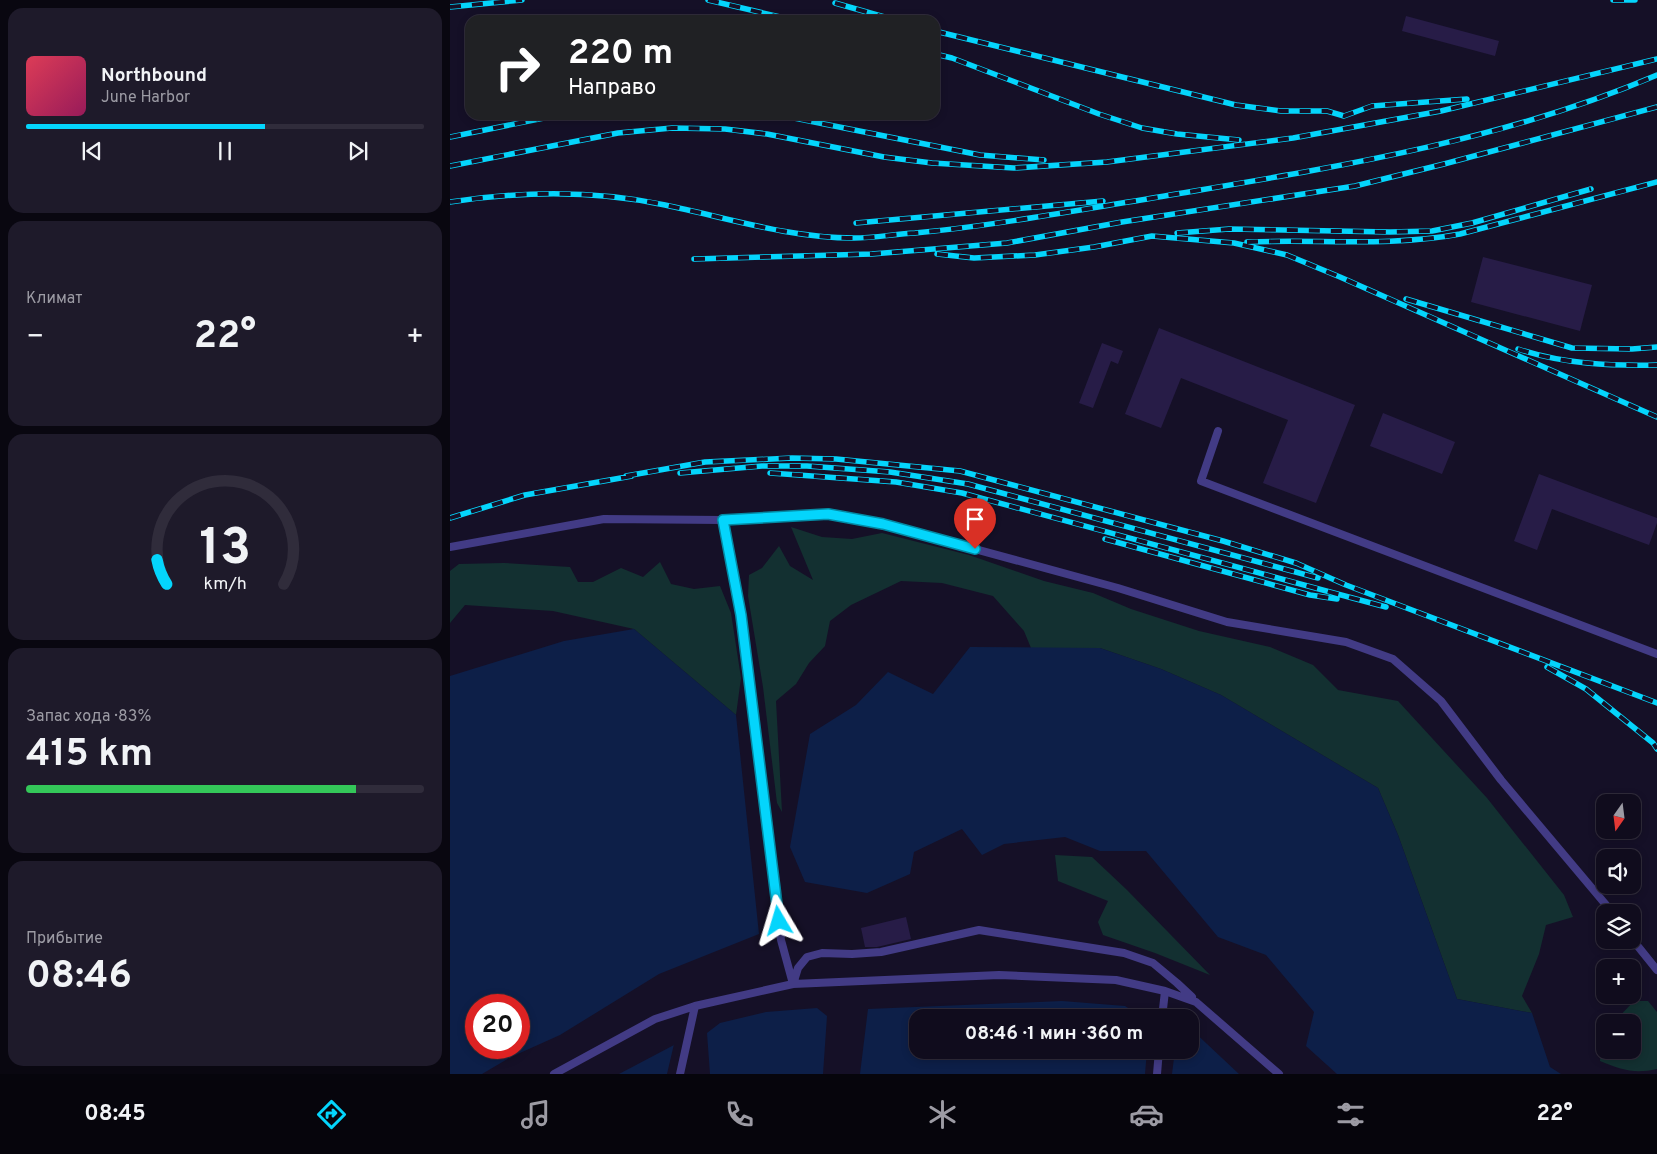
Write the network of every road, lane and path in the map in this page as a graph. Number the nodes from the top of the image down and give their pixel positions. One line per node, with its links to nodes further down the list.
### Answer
1 (1218, 432): 4 (lane)
2 (723, 520): 3 (lane); 5 (lane); 8 (lane)
3 (450, 547)
4 (1657, 654)
5 (1605, 904)
6 (1640, 949): 7 (lane)
7 (1657, 970)
8 (793, 984): 9 (lane); 10 (lane); 11 (lane)
9 (1165, 991): 10 (lane); 12 (lane)
10 (1196, 1002): 17 (lane)
11 (695, 1006): 14 (lane); 15 (lane)
12 (1163, 1009)
13 (1158, 1059): 16 (lane)
14 (554, 1074)
15 (680, 1074)
16 (1157, 1074)
17 (1279, 1074)

